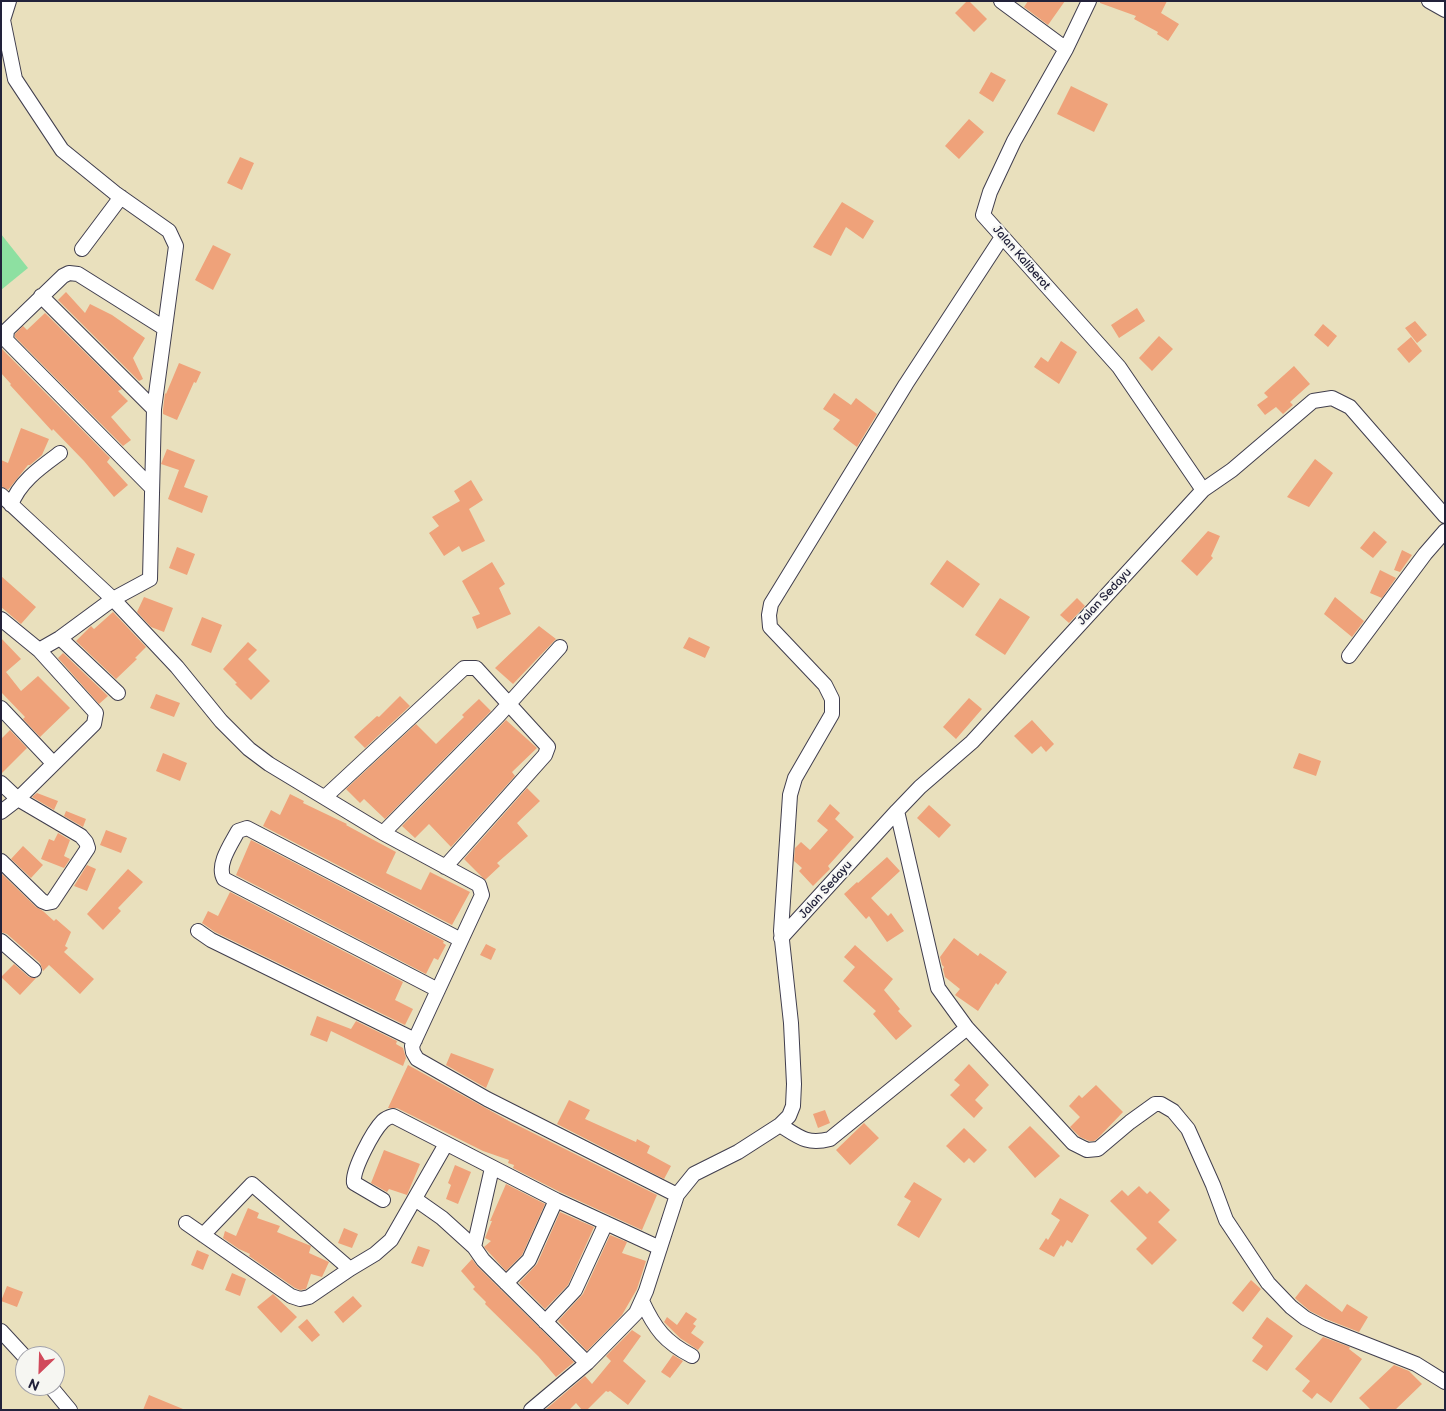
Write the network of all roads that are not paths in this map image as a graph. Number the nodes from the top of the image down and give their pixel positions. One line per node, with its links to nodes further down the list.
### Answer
1 (9, 1): 7 (street)
2 (1001, 1): 6 (street)
3 (1089, 1): 6 (street, Jalan Kaliberot)
4 (1428, 1): 5 (street)
5 (1445, 10)
6 (1066, 49): 8 (street, Jalan Kaliberot)
7 (121, 197): 9 (street); 11 (street)
8 (1002, 237): 15 (street, Jalan Kaliberot); 38 (street)
9 (82, 249)
10 (41, 296): 11 (street); 12 (street); 14 (street)
11 (164, 328): 12 (street)
12 (154, 408): 14 (street)
13 (60, 453): 16 (street)
14 (152, 488): 19 (street)
15 (1203, 490): 17 (street, Jalan Sedayu); 32 (street, Jalan Sedayu)
16 (6, 500): 19 (street)
17 (1445, 516)
18 (1445, 531): 24 (street)
19 (113, 599): 21 (street); 30 (street)
20 (1, 619): 23 (street)
21 (60, 638): 23 (street); 25 (street)
22 (560, 647): 26 (street)
23 (39, 650): 28 (street)
24 (1349, 656)
25 (118, 694)
26 (509, 704): 30 (street); 34 (street); 36 (street)
27 (1, 708): 28 (street)
28 (53, 763): 31 (street)
29 (1, 783): 31 (street)
30 (325, 797): 34 (street)
31 (18, 800): 33 (street); 35 (street)
32 (897, 811): 38 (street, Jalan Sedayu); 43 (street)
33 (1, 812)
34 (384, 833): 36 (street)
35 (1, 861)
36 (444, 867): 39 (street)
37 (198, 932): 44 (street)
38 (781, 938): 45 (street)
39 (461, 940): 42 (street); 42 (street)
40 (1, 942): 41 (street)
41 (34, 970)
42 (438, 990): 44 (street)
43 (967, 1028): 45 (street); 65 (street)
44 (415, 1040): 48 (street)
45 (780, 1125): 48 (street)
46 (446, 1144): 47 (street); 49 (street); 50 (street)
47 (492, 1168): 51 (street); 55 (street)
48 (677, 1195): 56 (street)
49 (415, 1199): 55 (street); 57 (street)
50 (383, 1200)
51 (556, 1200): 53 (street); 58 (street)
52 (186, 1223): 54 (street)
53 (606, 1223): 56 (street); 60 (street)
54 (203, 1235): 57 (street); 57 (street)
55 (474, 1247): 58 (street)
56 (660, 1248): 59 (street)
57 (350, 1269)
58 (506, 1283): 60 (street)
59 (642, 1301): 63 (street); 64 (street)
60 (545, 1322): 64 (street)
61 (1, 1331): 62 (street)
62 (15, 1346)
63 (692, 1356)
64 (587, 1364): 68 (street)
65 (1445, 1382)
66 (58, 1396): 67 (street)
67 (70, 1410)
68 (531, 1410)

